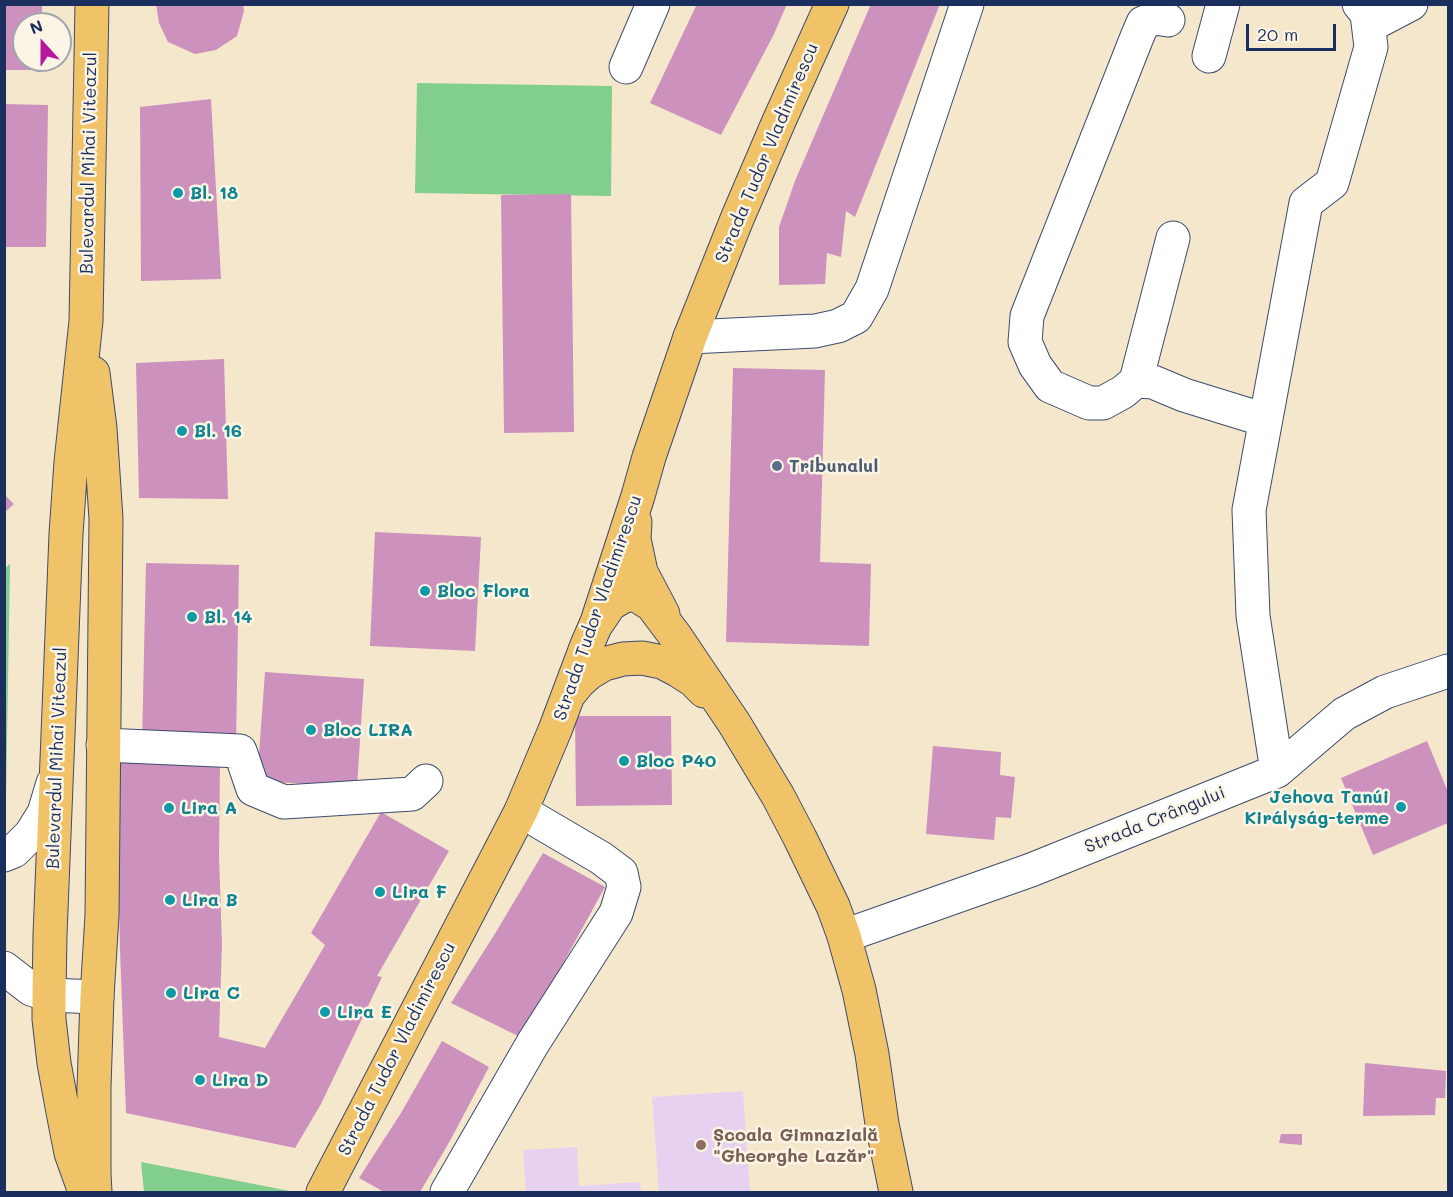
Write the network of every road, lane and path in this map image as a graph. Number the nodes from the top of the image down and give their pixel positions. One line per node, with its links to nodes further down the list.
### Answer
1 (92, 4): 12 (main road, Bulevardul Mihai Viteazul)
2 (653, 4): 10 (street)
3 (832, 4): 13 (main road, Strada Tudor Vladimirescu)
4 (967, 4): 13 (street)
5 (1222, 4): 9 (street)
6 (1411, 4): 7 (street)
7 (1364, 15): 15 (street)
8 (1168, 20): 14 (street)
9 (1209, 56)
10 (626, 67)
11 (1173, 238): 14 (street)
12 (86, 321): 22 (main road, Bulevardul Mihai Viteazul); 23 (main road, Bulevardul Mihai Viteazul)
13 (690, 337): 16 (main road, Strada Tudor Vladimirescu)
14 (1136, 381): 15 (street)
15 (1265, 420): 24 (street)
16 (638, 496): 17 (main road, Strada Tudor Vladimirescu); 18 (main road)
17 (597, 622): 18 (main road); 20 (main road, Strada Tudor Vladimirescu)
18 (676, 637): 21 (main road)
19 (1449, 671): 24 (street, Strada Crângului)
20 (569, 695): 21 (main road); 26 (main road, Strada Tudor Vladimirescu)
21 (734, 723): 28 (main road)
22 (103, 745): 25 (street); 31 (main road, Bulevardul Mihai Viteazul)
23 (57, 770): 27 (street); 30 (main road, Bulevardul Mihai Viteazul)
24 (1277, 771): 28 (street, Strada Crângului)
25 (426, 782)
26 (521, 811): 34 (main road, Strada Tudor Vladimirescu); 35 (street)
27 (4, 855)
28 (844, 936): 36 (main road)
29 (4, 968): 30 (street)
30 (49, 995): 31 (street); 32 (main road, Bulevardul Mihai Viteazul)
31 (97, 997): 33 (main road, Bulevardul Mihai Viteazul)
32 (85, 1192)
33 (96, 1192)
34 (323, 1192)
35 (447, 1192)
36 (897, 1192)

